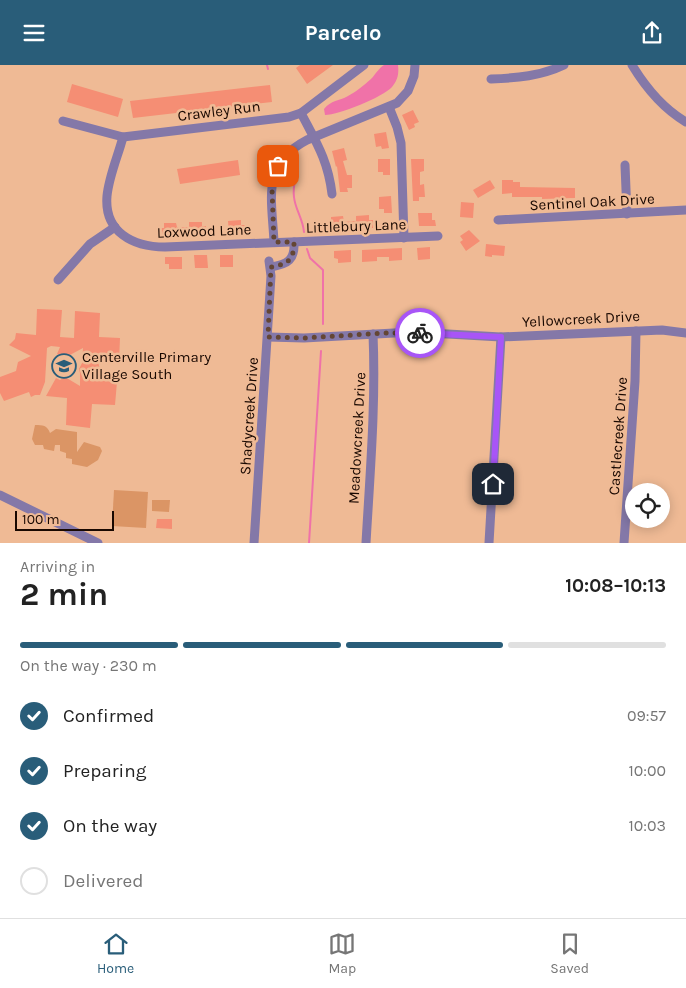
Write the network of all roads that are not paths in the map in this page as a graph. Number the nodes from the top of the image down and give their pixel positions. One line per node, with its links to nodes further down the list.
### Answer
1 (364, 65): 7 (street, Crawley Run)
2 (415, 65): 6 (street)
3 (564, 65): 5 (street)
4 (632, 65): 9 (street)
5 (491, 79)
6 (389, 107): 11 (street); 19 (street)
7 (301, 113): 10 (street, Crawley Run); 11 (street)
8 (63, 121): 10 (street, Crawley Run)
9 (686, 122)
10 (123, 137): 17 (street)
11 (314, 138): 13 (street); 20 (street)
12 (625, 165): 15 (street)
13 (332, 194)
14 (686, 210): 15 (street, Sentinel Oak Drive)
15 (627, 214): 16 (street, Sentinel Oak Drive)
16 (498, 220)
17 (115, 227): 20 (street, Loxwood Lane); 22 (street)
18 (438, 236): 19 (street, Littlebury Lane)
19 (404, 238): 21 (street, Littlebury Lane)
20 (274, 242): 21 (street, Littlebury Lane)
21 (294, 242): 26 (street, Shadycreek Drive)
22 (58, 280)
23 (636, 331): 24 (street, Yellowcreek Drive); 27 (street, Yellowcreek Drive); 33 (street, Castlecreek Drive)
24 (686, 333)
25 (373, 334): 26 (street, Yellowcreek Drive); 27 (street, Yellowcreek Drive); 31 (street, Meadowcreek Drive)
26 (268, 337): 30 (street, Shadycreek Drive)
27 (501, 337): 32 (street)
28 (0, 495): 29 (street)
29 (98, 543)
30 (254, 543)
31 (366, 543)
32 (489, 543)
33 (624, 543)

